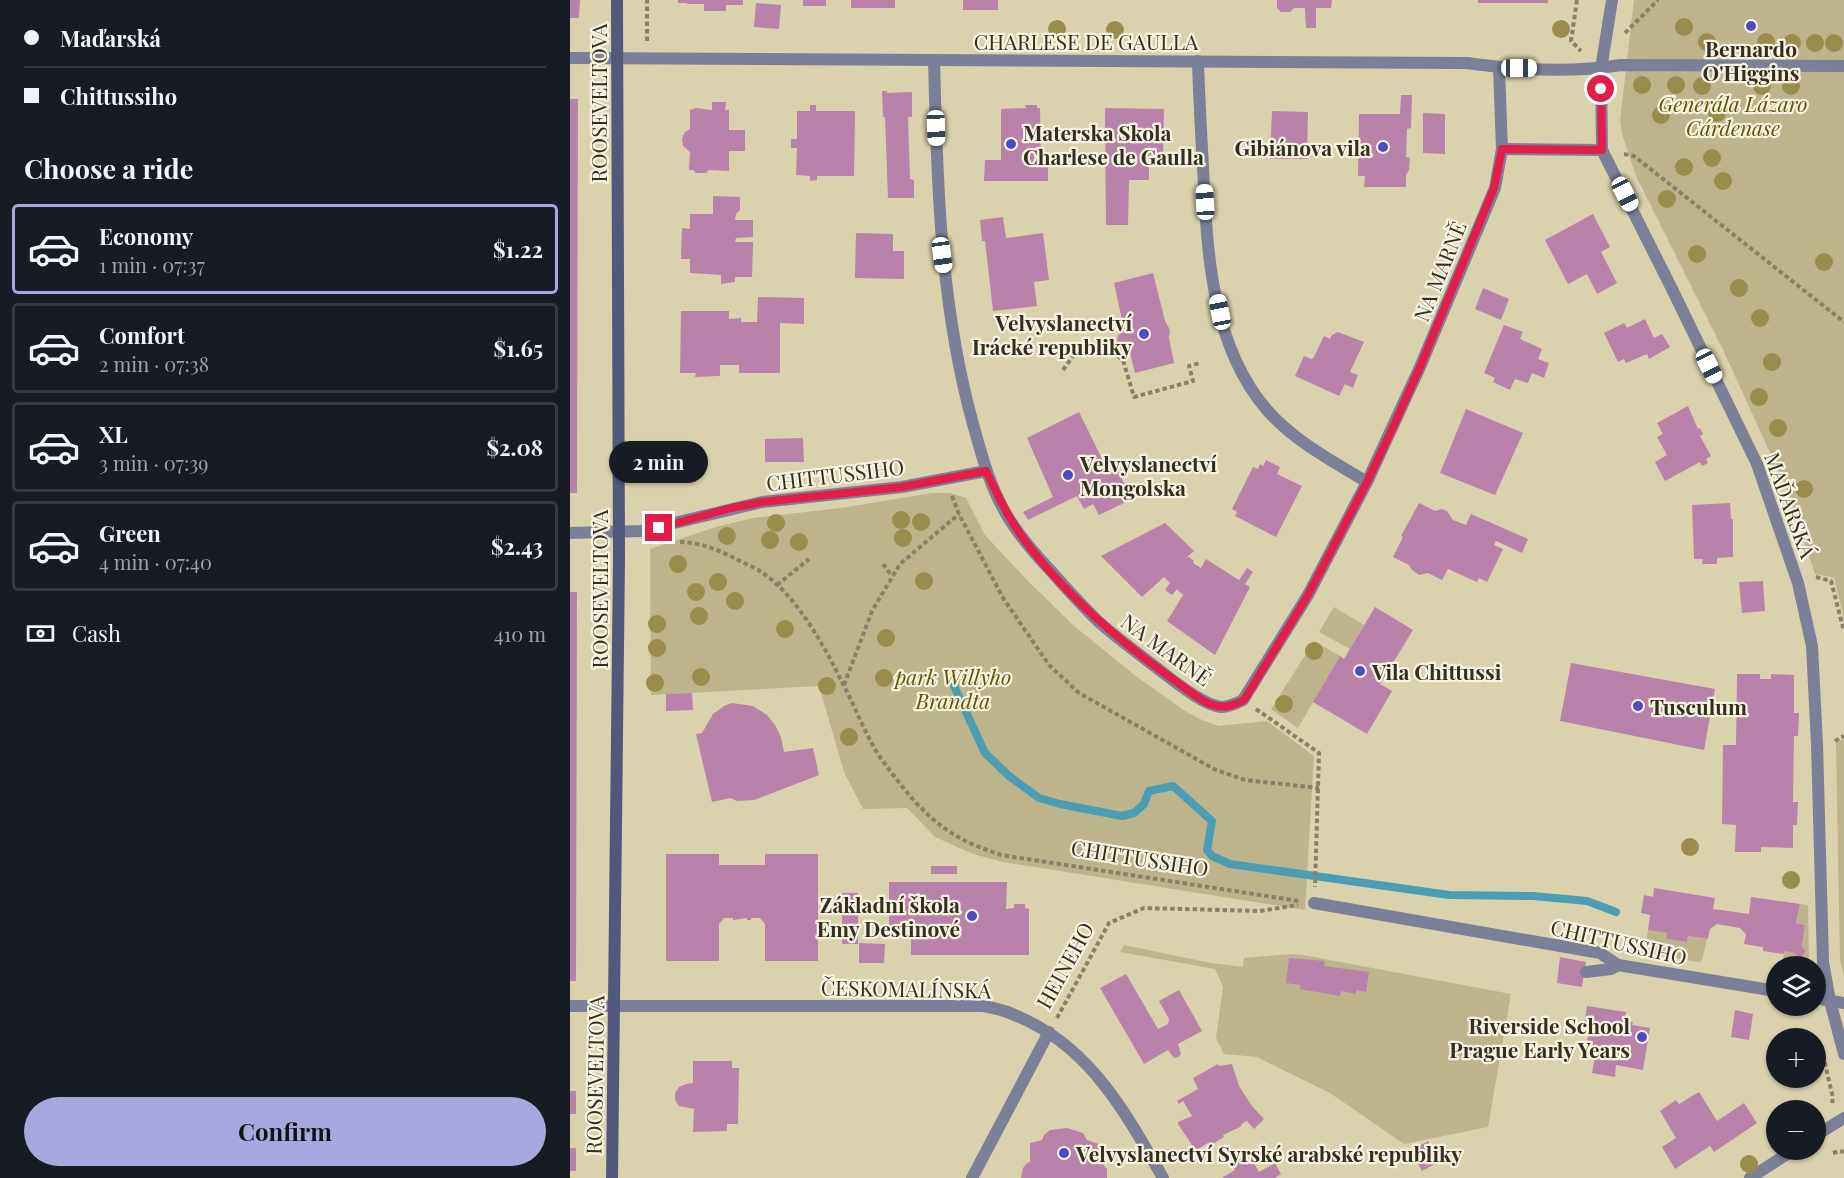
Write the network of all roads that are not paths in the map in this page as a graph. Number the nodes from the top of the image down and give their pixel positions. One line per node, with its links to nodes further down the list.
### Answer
1 (617, 0): 4 (street, ROOSEVELTOVA)
2 (1612, 0): 9 (street, MAĎARSKÁ)
3 (570, 58): 4 (street, CHARLESE DE GAULLA)
4 (618, 58): 5 (street, CHARLESE DE GAULLA); 14 (street, ROOSEVELTOVA)
5 (934, 60): 6 (street, CHARLESE DE GAULLA); 12 (street, NA MARNĚ)
6 (1198, 62): 8 (street, CHARLESE DE GAULLA); 13 (street)
7 (1844, 66): 9 (street)
8 (1499, 68): 9 (street, CHARLESE DE GAULLA); 10 (street, NA MARNĚ)
9 (1601, 69): 11 (street, MAĎARSKÁ)
10 (1502, 149): 11 (street); 13 (street, NA MARNĚ)
11 (1602, 150): 21 (street, MAĎARSKÁ)
12 (986, 471): 13 (street, NA MARNĚ); 14 (street, CHITTUSSIHO)
13 (1367, 482)
14 (619, 532): 15 (street, CHITTUSSIHO); 24 (street, ROOSEVELTOVA)
15 (570, 533)
16 (1314, 903): 17 (street, CHITTUSSIHO)
17 (1618, 965): 18 (street); 19 (street, CHITTUSSIHO)
18 (1586, 972)
19 (1766, 990)
20 (1826, 1000): 21 (street)
21 (1830, 1001): 22 (street); 26 (street, MAĎARSKÁ)
22 (1844, 1003)
23 (570, 1006): 24 (street, ČESKOMALÍNSKÁ)
24 (614, 1006): 25 (street, ČESKOMALÍNSKÁ); 30 (street, ROOSEVELTOVA)
25 (1049, 1032): 31 (street, HEINEHO); 32 (street, ČESKOMALÍNSKÁ)
26 (1844, 1054)
27 (1844, 1118): 28 (street)
28 (1826, 1129)
29 (1778, 1160): 33 (street)
30 (612, 1178)
31 (972, 1178)
32 (1163, 1178)
33 (1750, 1178)

